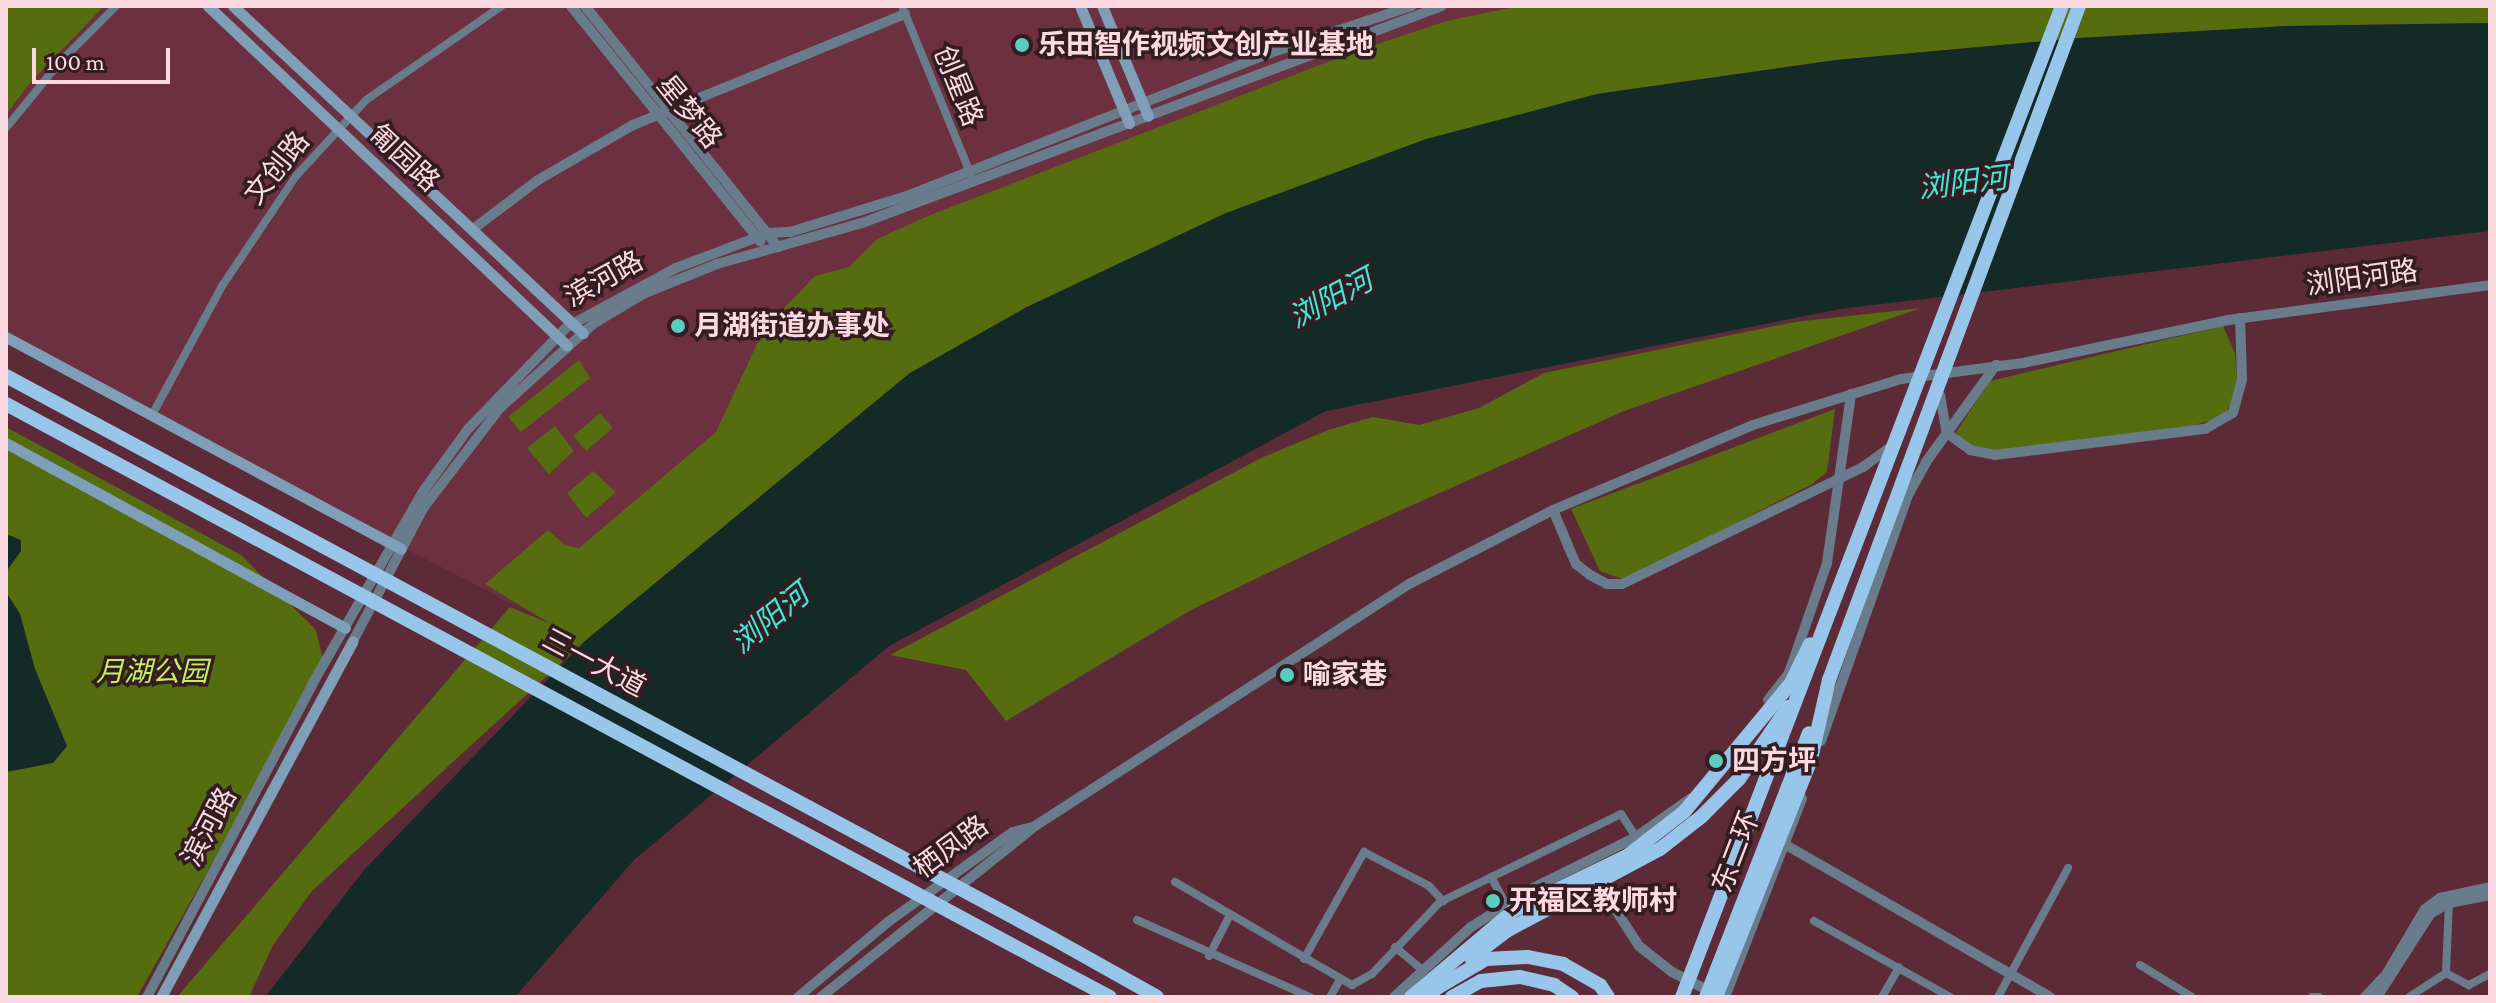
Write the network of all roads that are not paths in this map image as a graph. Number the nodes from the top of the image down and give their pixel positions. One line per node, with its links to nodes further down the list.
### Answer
1 (116, 6): 22 (street)
2 (208, 6): 23 (main road, 匍园路)
3 (233, 6): 19 (main road, 匍园路)
4 (502, 6): 19 (street, 文创路)
5 (571, 6): 18 (street, 星梦路)
6 (585, 6): 18 (street, 星梦路)
7 (1080, 6): 17 (main road)
8 (1102, 6): 16 (main road)
9 (1373, 6): 15 (street)
10 (1412, 6): 15 (street, 滨河路)
11 (1442, 6): 15 (street, 滨河路)
12 (2062, 6): 42 (highway, bridge)
13 (2079, 6): 35 (highway, bridge)
14 (904, 10): 18 (street); 24 (street, 创星路)
15 (1378, 23): 16 (street, 滨河路); 20 (street, 滨河路)
16 (1143, 103): 17 (street, 滨河路); 20 (main road)
17 (1124, 111): 21 (main road); 24 (street, 滨河路)
18 (664, 112): 25 (street); 26 (street, 星梦路)
19 (351, 116): 23 (street, 文创路); 25 (main road, 匍园路)
20 (1148, 116): 21 (street, 滨河路)
21 (1129, 123): 24 (street, 滨河路)
22 (6, 128)
23 (338, 128): 32 (main road, 匍园路); 40 (street, 文创路)
24 (972, 177): 26 (street, 滨河路); 27 (street, 滨河路)
25 (473, 229): 30 (main road, 匍园路)
26 (762, 235): 27 (street, 星梦路); 30 (street, 滨河路)
27 (773, 248): 31 (street, 滨河路)
28 (2490, 285): 29 (street, 浏阳河路)
29 (2240, 318): 35 (street, bridge); 36 (street, 浏阳河路)
30 (574, 323): 31 (main road, 匍园路); 32 (street, 滨河路)
31 (583, 333): 34 (street, 滨河路)
32 (557, 336): 34 (main road, 匍园路); 45 (street, 滨河路)
33 (6, 337): 40 (main road)
34 (567, 346): 45 (street, 滨河路)
35 (1946, 360): 48 (highway, bridge)
36 (1996, 365): 38 (street, 浏阳河路); 52 (street)
37 (6, 376): 81 (highway, 三一大道, bridge)
38 (1851, 394): 44 (street, 浏阳河路); 51 (street)
39 (6, 404): 80 (highway, 三一大道, bridge)
40 (152, 415): 45 (main road)
41 (6, 443): 46 (main road)
42 (1894, 444): 43 (highway, bridge); 44 (street, bridge)
43 (1870, 508): 49 (highway, bridge); 85 (highway, bridge)
44 (1553, 510): 50 (street, 浏阳河路)
45 (397, 547): 46 (street, 滨河路); 47 (street, 滨河路)
46 (345, 628): 76 (street, 滨河路)
47 (353, 641): 77 (main road)
48 (1829, 680): 90 (highway, 东二环, bridge); 91 (highway, bridge)
49 (1804, 684): 75 (highway, bridge); 89 (highway, bridge)
50 (1035, 826): 78 (street, 栖凤路); 79 (street, 栖凤路)
51 (1636, 837): 53 (street); 55 (street)
52 (1786, 845): 72 (street); 91 (street)
53 (1587, 861): 61 (street); 91 (street)
54 (2068, 868): 72 (street)
55 (1491, 877): 60 (street); 61 (street)
56 (1175, 882): 62 (street)
57 (2490, 887): 59 (street)
58 (2490, 895): 59 (street)
59 (2449, 899): 71 (street); 99 (street); 100 (street)
60 (1443, 901): 65 (street); 67 (street)
61 (1506, 904): 70 (street)
62 (1230, 915): 66 (street); 67 (street)
63 (1137, 920): 66 (street)
64 (1814, 921): 69 (street)
65 (1395, 947): 70 (street); 74 (street)
66 (1209, 956): 82 (street)
67 (1304, 959): 74 (street)
68 (2140, 965): 96 (street)
69 (1899, 968): 92 (street); 93 (street)
70 (1422, 970): 84 (street)
71 (2446, 973): 73 (street); 101 (street)
72 (2011, 974): 94 (street); 95 (street)
73 (2490, 974)
74 (1340, 980): 83 (street)
75 (1429, 995): 88 (highway, bridge)
76 (147, 997)
77 (161, 997)
78 (798, 997)
79 (821, 997)
80 (1110, 997)
81 (1157, 997)
82 (1310, 997)
83 (1330, 997)
84 (1394, 997)
85 (1411, 997)
86 (1452, 997): 87 (highway)
87 (1572, 997)
88 (1608, 997)
89 (1682, 997)
90 (1706, 997)
91 (1721, 997)
92 (1882, 997)
93 (1950, 997)
94 (1998, 997)
95 (2050, 997)
96 (2192, 997)
97 (2312, 997): 98 (street)
98 (2319, 997)
99 (2365, 997)
100 (2377, 997)
101 (2409, 997)

